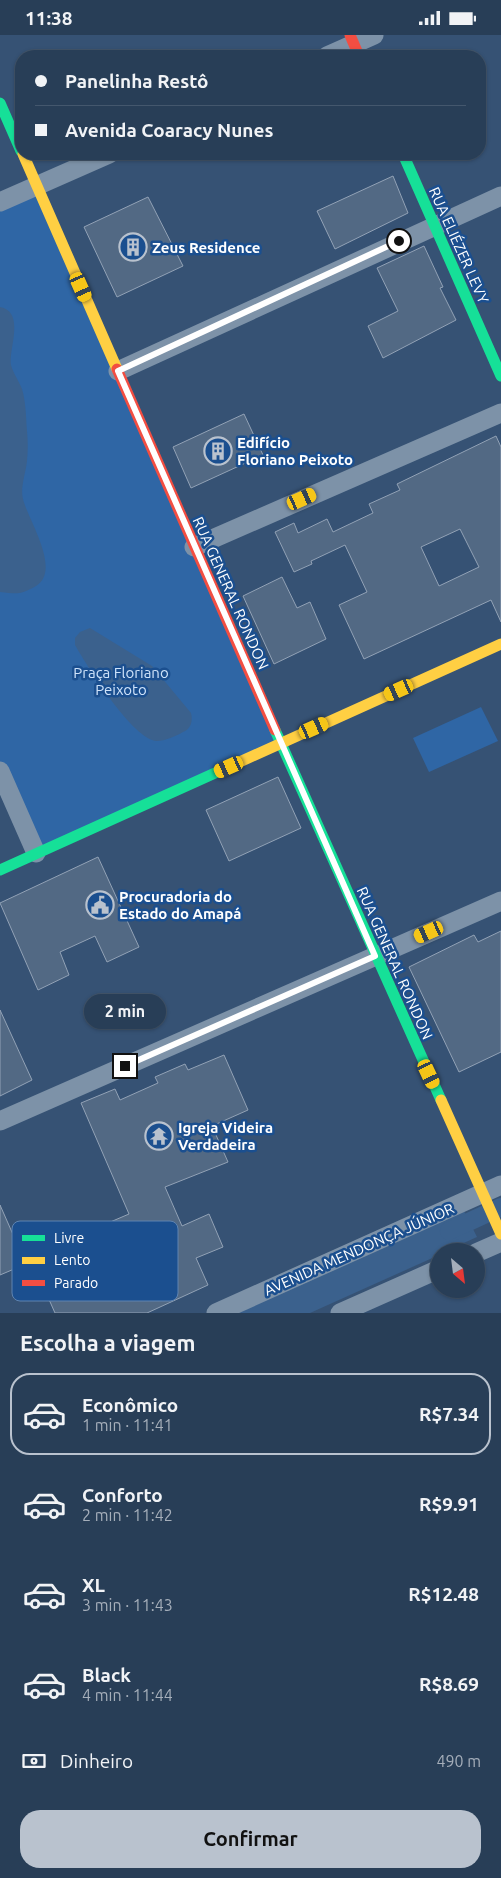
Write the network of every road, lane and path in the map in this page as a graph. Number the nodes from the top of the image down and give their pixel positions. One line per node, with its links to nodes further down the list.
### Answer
1 (374, 35): 2 (street)
2 (354, 45): 3 (street)
3 (342, 50)
4 (0, 103): 5 (street, RUA GENERAL RONDON)
5 (15, 136)
6 (26, 160): 9 (street, RUA GENERAL RONDON)
7 (95, 160): 9 (street)
8 (406, 160): 12 (street, RUA ELIÉZER LEVY)
9 (37, 186): 11 (street); 13 (street, RUA GENERAL RONDON)
10 (501, 196): 12 (street)
11 (0, 202)
12 (434, 225): 13 (street); 14 (street, RUA ELIÉZER LEVY)
13 (118, 371): 16 (street, RUA GENERAL RONDON)
14 (501, 376)
15 (501, 413): 16 (street)
16 (194, 547): 18 (street, RUA GENERAL RONDON)
17 (501, 644): 18 (street)
18 (280, 743): 20 (street); 23 (street, RUA GENERAL RONDON)
19 (0, 771): 20 (street)
20 (36, 853): 21 (street)
21 (0, 870)
22 (501, 901): 23 (street)
23 (375, 956): 24 (street); 26 (street, RUA GENERAL RONDON)
24 (0, 1121)
25 (501, 1185): 26 (street, AVENIDA MENDONÇA JÚNIOR)
26 (485, 1197): 27 (street, RUA GENERAL RONDON); 30 (street, AVENIDA MENDONÇA JÚNIOR)
27 (500, 1235): 28 (street)
28 (485, 1246)
29 (430, 1273): 31 (street)
30 (216, 1313)
31 (340, 1313)

